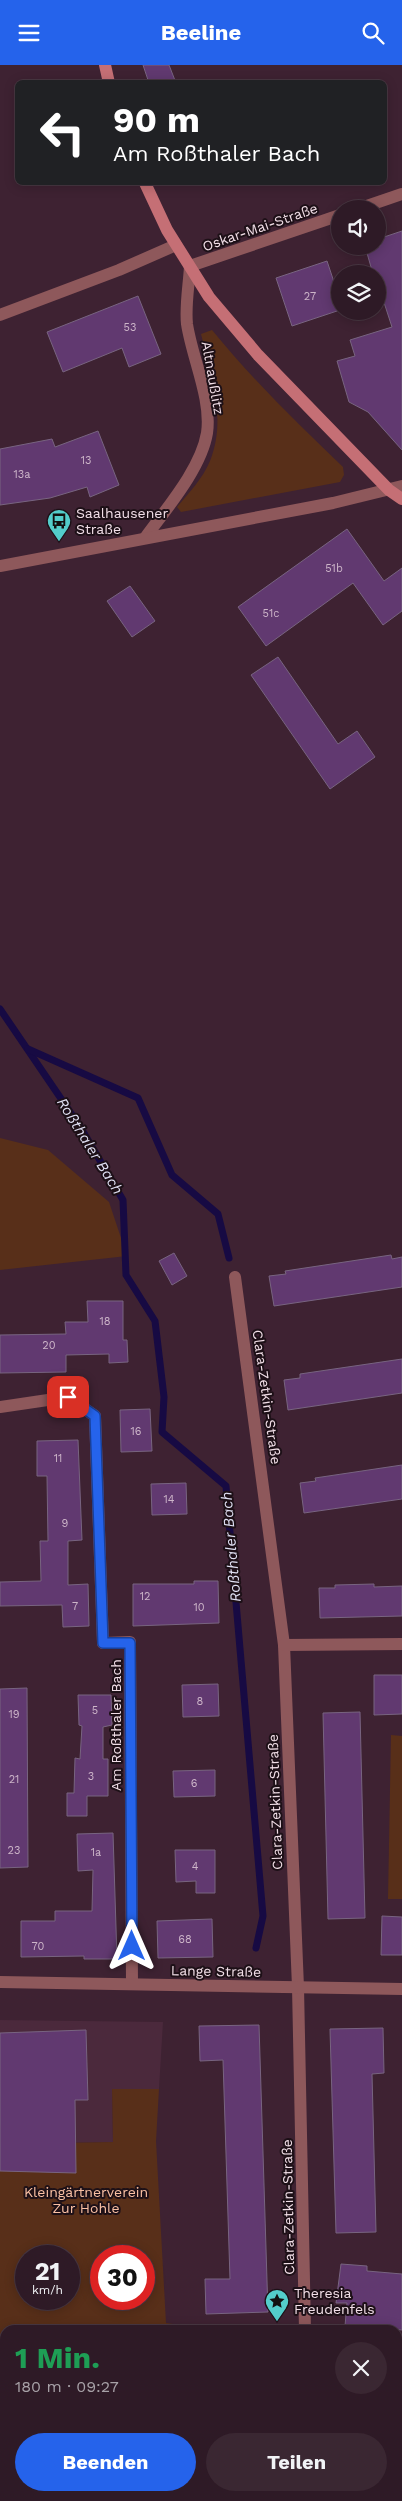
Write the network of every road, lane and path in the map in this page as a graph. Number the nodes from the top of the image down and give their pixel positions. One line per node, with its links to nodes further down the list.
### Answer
1 (105, 65): 2 (street)
2 (108, 80)
3 (146, 185): 7 (street)
4 (402, 194): 5 (street)
5 (384, 200)
6 (331, 218): 8 (street, Oskar-Mai-Straße)
7 (176, 245): 8 (street); 9 (street)
8 (190, 266): 10 (street); 12 (street, Altnaußlitz)
9 (0, 315)
10 (396, 488): 11 (street); 12 (street)
11 (402, 499)
12 (145, 538): 13 (street)
13 (0, 566)
14 (235, 1277): 17 (street, Clara-Zetkin-Straße)
15 (0, 1407): 19 (street, Am Roßthaler Bach)
16 (402, 1643): 17 (street)
17 (284, 1645): 20 (street, Clara-Zetkin-Straße)
18 (0, 1982): 19 (street, Lange Straße)
19 (132, 1984): 20 (street, Lange Straße)
20 (298, 1987): 21 (street, Lange Straße); 22 (street, Clara-Zetkin-Straße)
21 (402, 1989)
22 (305, 2325)

